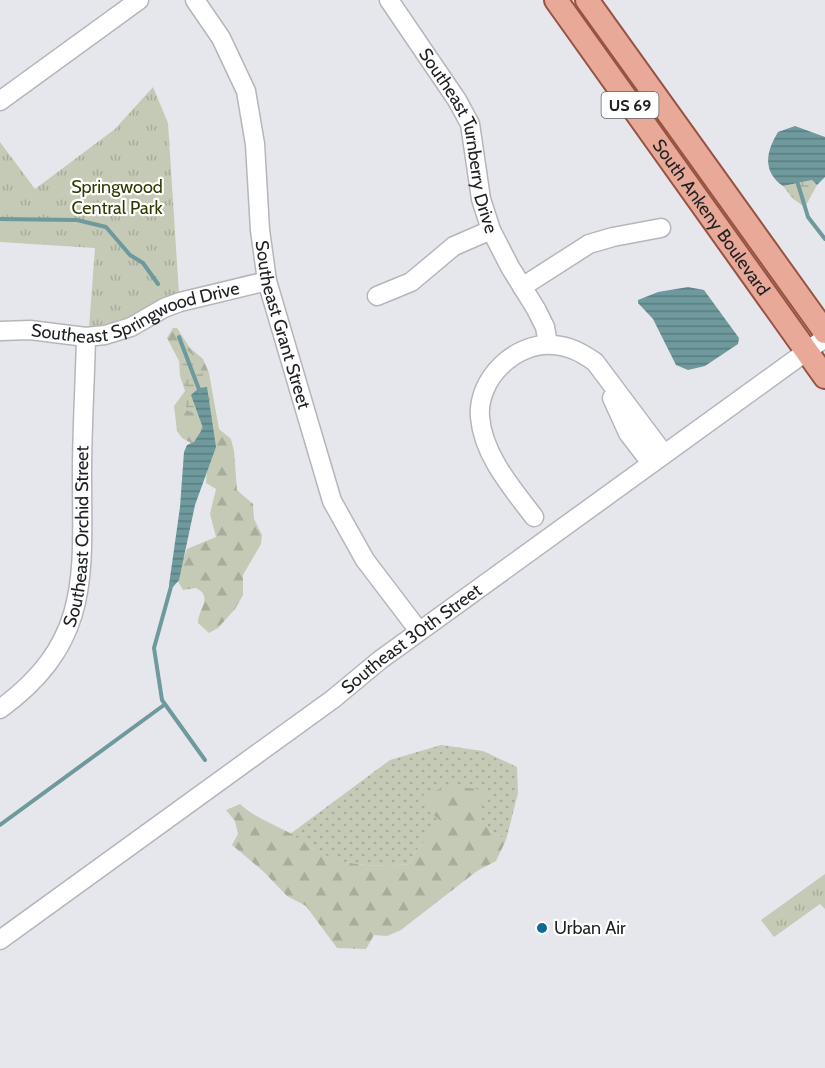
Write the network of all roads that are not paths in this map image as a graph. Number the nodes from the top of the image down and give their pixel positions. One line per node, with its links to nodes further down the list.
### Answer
1 (139, 0): 6 (street)
2 (195, 0): 9 (street, Southeast Grant Street)
3 (389, 0): 8 (street, Southeast Turnberry Drive)
4 (556, 0): 16 (main road, South Ankeny Boulevard / US 69)
5 (587, 0): 13 (main road, South Ankeny Boulevard / US 69)
6 (0, 101)
7 (661, 228): 10 (street)
8 (491, 230): 10 (street, Southeast Turnberry Drive); 11 (street)
9 (267, 281): 14 (street, Southeast Springwood Drive); 20 (street, Southeast Grant Street)
10 (522, 287): 15 (street, Southeast Turnberry Drive)
11 (377, 296)
12 (0, 331): 14 (street, Southeast Springwood Drive)
13 (825, 332)
14 (86, 337): 21 (street, Southeast Orchid Street)
15 (548, 344): 18 (street); 19 (street)
16 (816, 344): 17 (main road, South Ankeny Boulevard / US 69); 18 (street, Southeast 30th Street)
17 (825, 377)
18 (657, 459): 20 (street, Southeast 30th Street)
19 (534, 517)
20 (419, 631): 22 (street, Southeast 30th Street)
21 (0, 709)
22 (0, 940)

